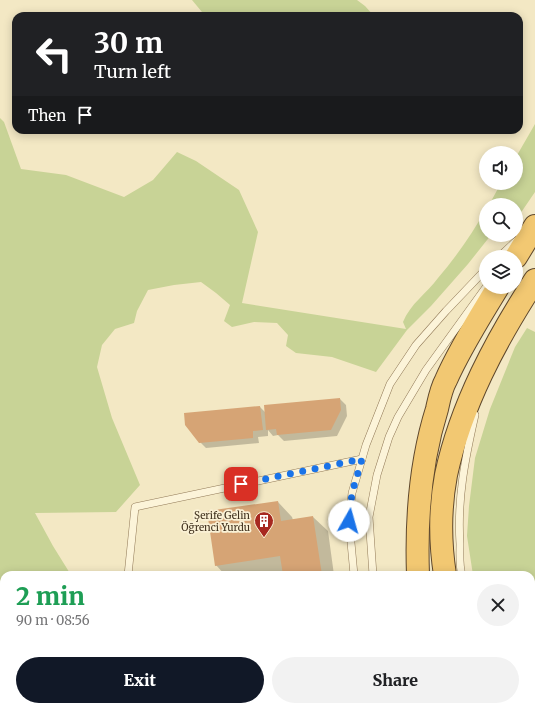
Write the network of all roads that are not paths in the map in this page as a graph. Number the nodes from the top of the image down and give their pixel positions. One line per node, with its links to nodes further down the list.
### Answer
1 (535, 224): 2 (lane); 3 (lane); 4 (highway)
2 (507, 250)
3 (515, 250)
4 (520, 250)
5 (479, 276): 10 (lane)
6 (535, 280): 9 (highway)
7 (481, 294): 13 (lane)
8 (494, 294): 14 (highway)
9 (487, 362): 15 (highway); 16 (lane)
10 (362, 459): 11 (lane); 12 (lane)
11 (128, 571)
12 (354, 571)
13 (373, 571)
14 (418, 571)
15 (445, 571)
16 (462, 571)

